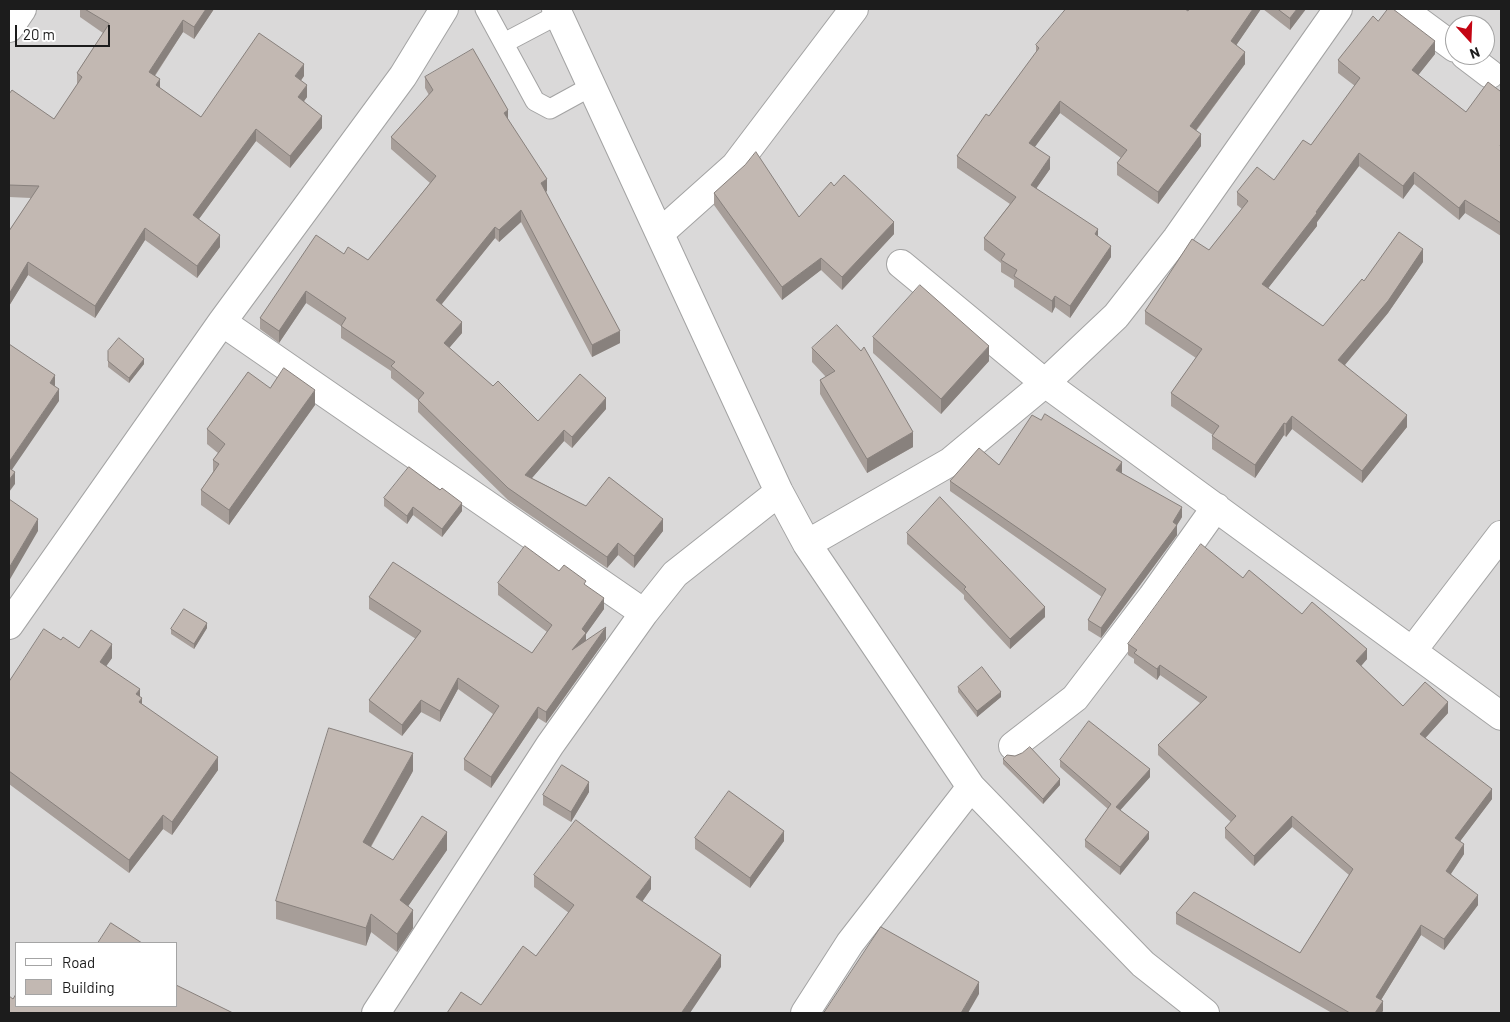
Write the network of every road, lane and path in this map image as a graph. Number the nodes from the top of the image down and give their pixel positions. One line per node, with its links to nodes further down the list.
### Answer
1 (22, 9): 8 (street)
2 (444, 9): 16 (street)
3 (485, 9): 10 (lane)
4 (854, 9): 14 (street)
5 (1338, 9): 17 (street)
6 (1402, 9): 9 (street)
7 (558, 12): 10 (lane); 13 (street)
8 (9, 28)
9 (1445, 41)
10 (504, 43): 13 (lane)
11 (1478, 65): 12 (street)
12 (1490, 74)
13 (592, 86): 14 (street)
14 (660, 232): 18 (street)
15 (901, 264): 17 (street)
16 (222, 322): 22 (street); 23 (street)
17 (1045, 383): 19 (street); 21 (street)
18 (779, 492): 21 (street); 22 (street)
19 (1216, 507): 24 (street); 26 (street)
20 (1501, 535): 24 (street)
21 (807, 544): 27 (street)
22 (644, 613): 28 (street)
23 (9, 625)
24 (1413, 650): 25 (street)
25 (1501, 716)
26 (1013, 746)
27 (971, 787): 29 (street); 30 (street)
28 (376, 1013)
29 (805, 1013)
30 (1205, 1013)

